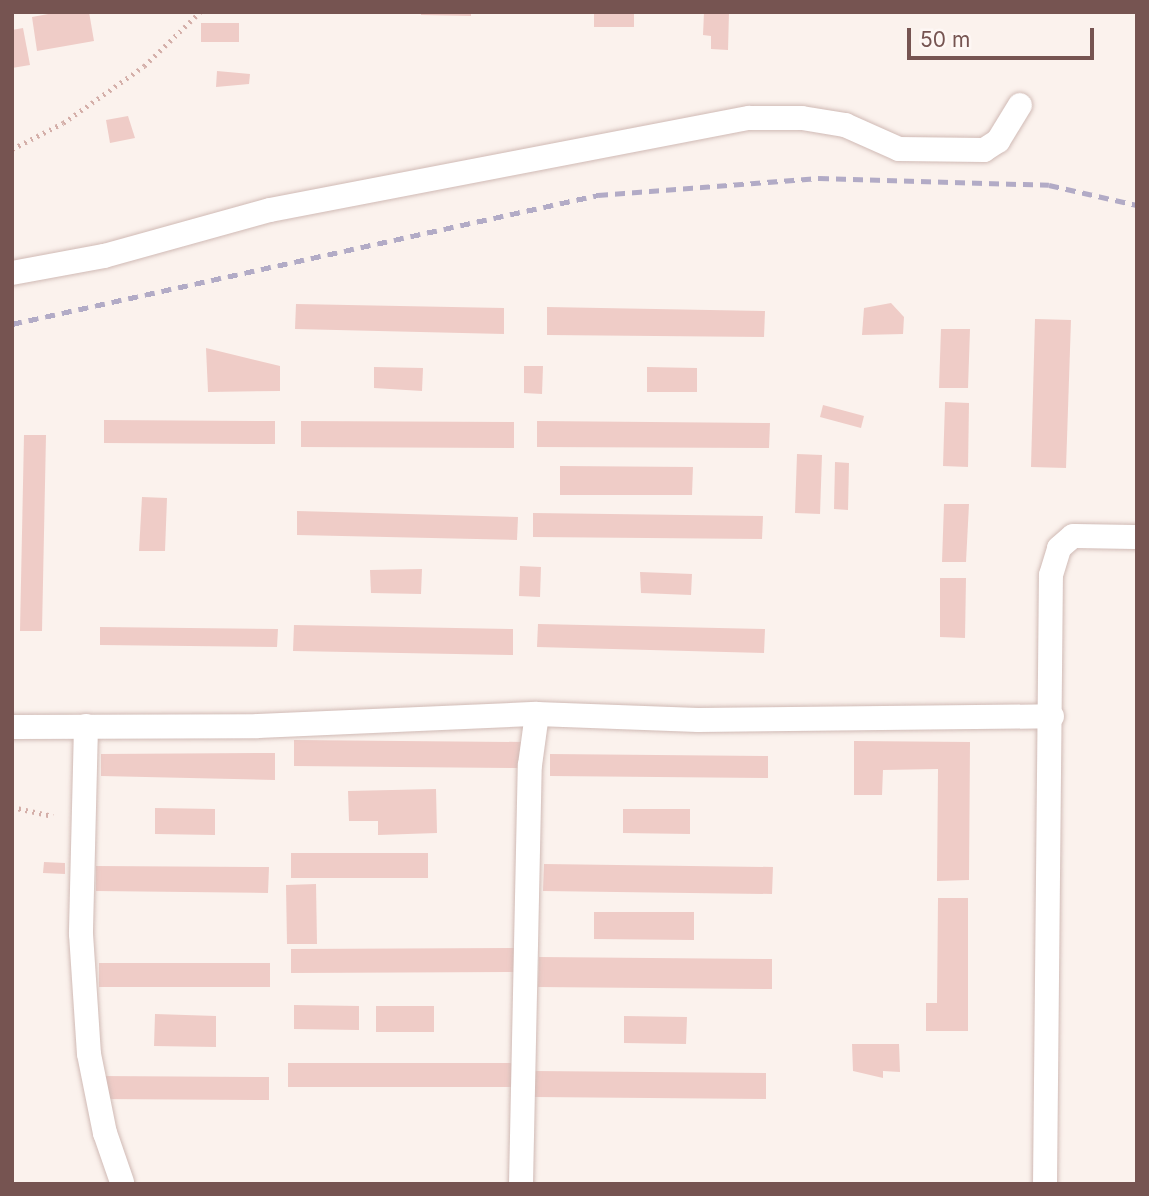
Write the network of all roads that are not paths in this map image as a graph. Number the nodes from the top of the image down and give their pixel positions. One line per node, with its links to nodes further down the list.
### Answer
1 (1020, 105): 2 (street)
2 (12, 273)
3 (1137, 537): 5 (street)
4 (537, 714): 5 (street); 6 (street); 9 (street)
5 (1052, 716): 10 (street)
6 (86, 726): 7 (street); 8 (street)
7 (12, 727)
8 (122, 1182)
9 (522, 1184)
10 (1045, 1184)

